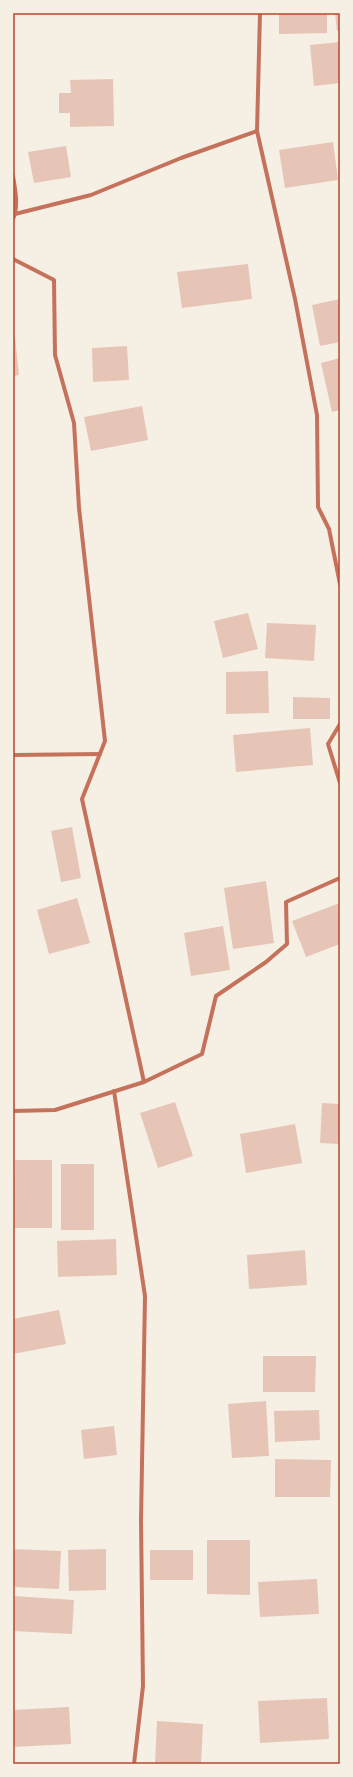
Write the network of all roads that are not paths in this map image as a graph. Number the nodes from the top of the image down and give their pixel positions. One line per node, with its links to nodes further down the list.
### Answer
1 (260, 13): 2 (street)
2 (257, 131): 4 (street); 6 (street)
3 (13, 176): 4 (street)
4 (14, 216)
5 (13, 259): 8 (street)
6 (340, 584)
7 (340, 724): 10 (street)
8 (100, 754): 9 (street); 12 (street)
9 (13, 755)
10 (340, 783)
11 (340, 878): 12 (street)
12 (144, 1082): 13 (street)
13 (114, 1092): 14 (street); 15 (street)
14 (13, 1111)
15 (134, 1764)

